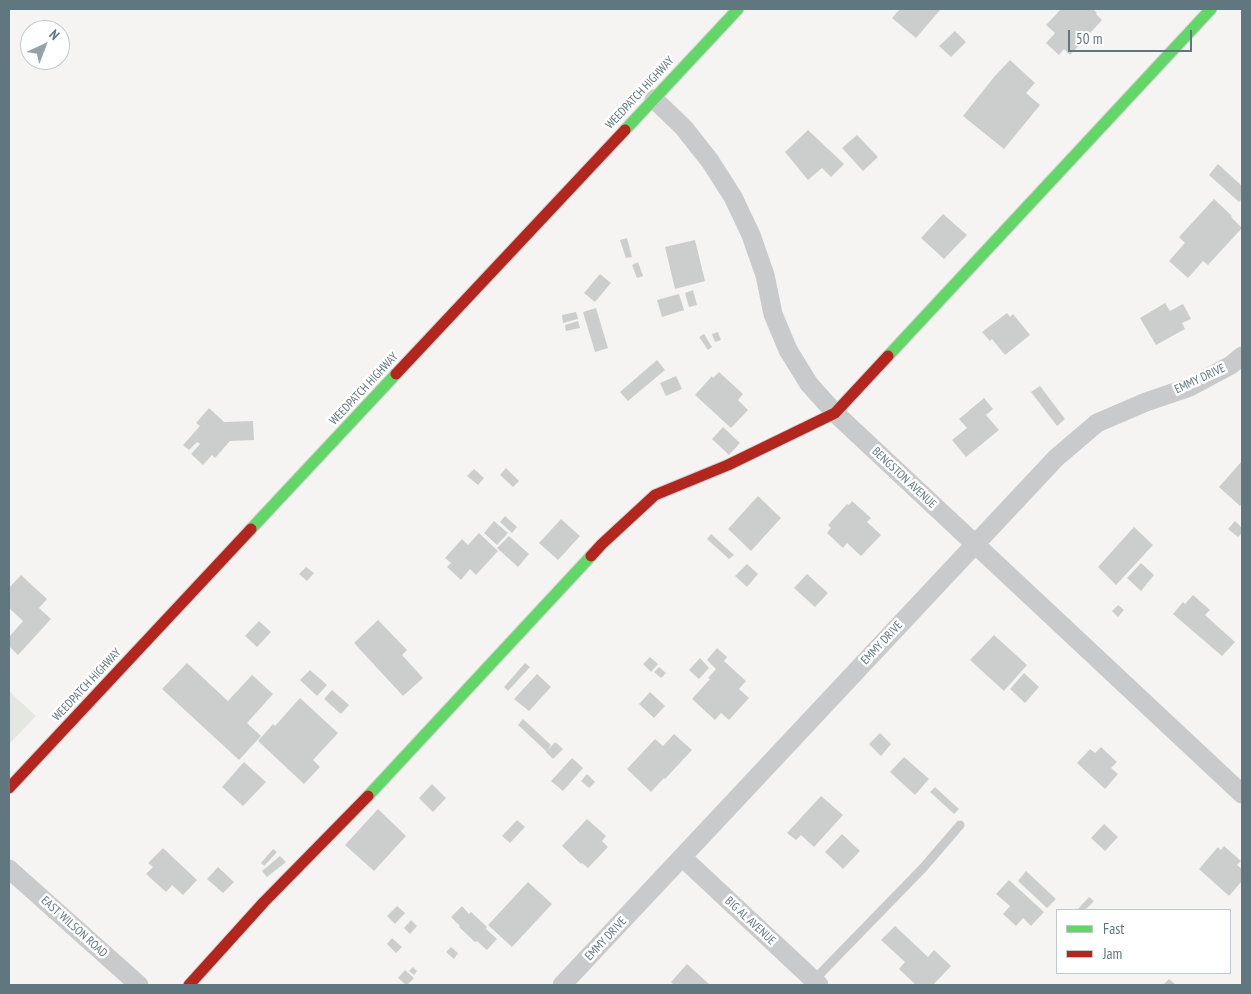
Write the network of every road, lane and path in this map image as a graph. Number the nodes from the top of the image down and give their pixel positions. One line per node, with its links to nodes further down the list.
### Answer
1 (738, 9): 3 (street, WEEDPATCH HIGHWAY)
2 (1211, 9): 5 (street)
3 (654, 98): 5 (street, BENGSTON AVENUE); 7 (street, WEEDPATCH HIGHWAY)
4 (1242, 356): 6 (street, EMMY DRIVE)
5 (835, 413): 6 (street, BENGSTON AVENUE); 14 (street)
6 (975, 544): 8 (street, BENGSTON AVENUE); 10 (street, EMMY DRIVE)
7 (9, 788)
8 (1242, 794)
9 (960, 825): 12 (lane)
10 (682, 858): 12 (street, BIG AL AVENUE); 15 (street, EMMY DRIVE)
11 (9, 869): 13 (street, EAST WILSON ROAD)
12 (816, 983)
13 (139, 985)
14 (189, 985)
15 (562, 985)

